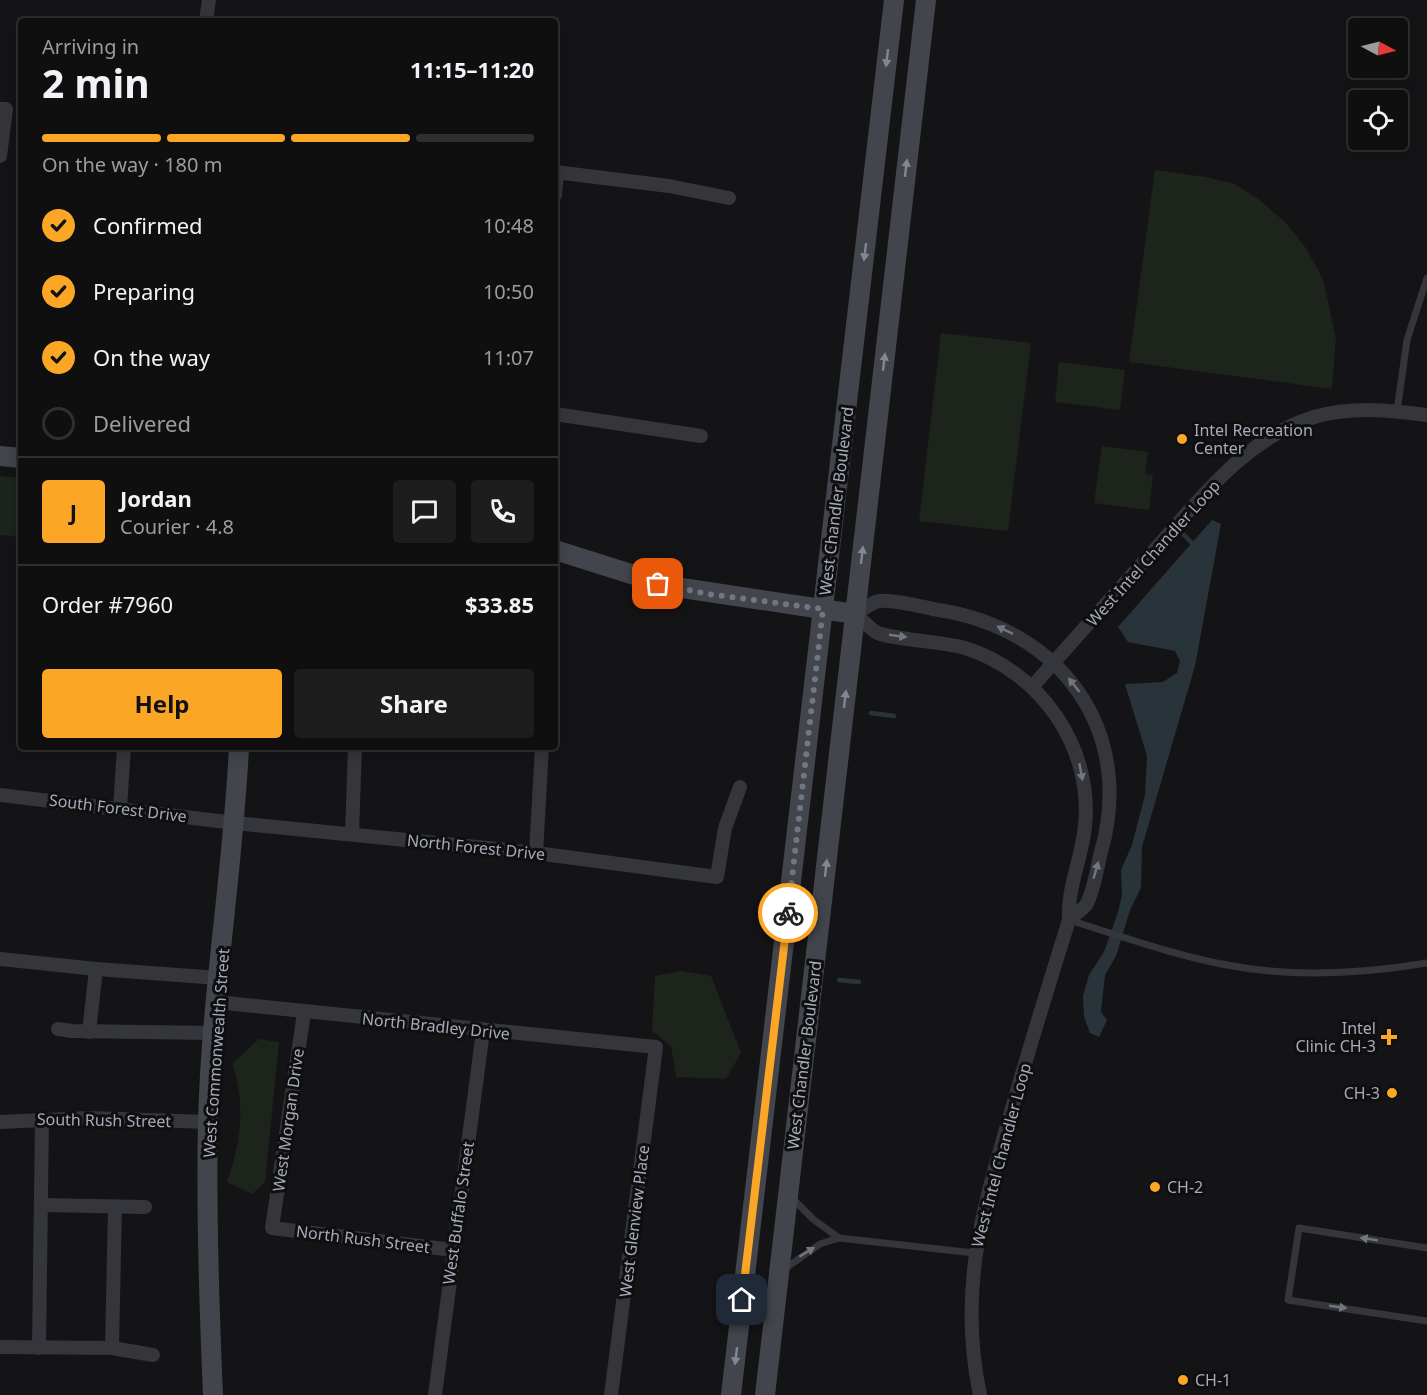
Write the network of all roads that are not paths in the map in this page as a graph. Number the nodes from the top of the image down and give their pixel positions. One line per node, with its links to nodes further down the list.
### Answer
1 (209, 0): 4 (street)
2 (894, 0): 17 (main road, West Chandler Boulevard, one-way to 17)
3 (926, 0): 18 (main road, West Chandler Boulevard, one-way to 3)
4 (206, 18)
5 (3, 109): 6 (street)
6 (0, 156)
7 (558, 172): 8 (street)
8 (729, 198)
9 (1427, 278): 10 (lane)
10 (1397, 411): 12 (street, West Intel Chandler Loop); 19 (street, West Intel Chandler Loop)
11 (558, 414): 13 (street)
12 (1427, 415)
13 (700, 436)
14 (0, 456): 15 (main road)
15 (18, 458)
16 (558, 551): 17 (main road)
17 (823, 609): 18 (main road); 64 (main road, West Chandler Boulevard, one-way to 64)
18 (855, 614): 19 (street, one-way to 18); 20 (street, one-way to 20); 46 (main road, West Chandler Boulevard, one-way to 18)
19 (1053, 663): 20 (street, West Intel Chandler Loop); 31 (street, West Intel Chandler Loop, one-way to 19)
20 (1032, 687): 31 (street, West Intel Chandler Loop, one-way to 31)
21 (124, 750): 27 (street)
22 (239, 750): 28 (main road, West Commonwealth Street)
23 (355, 750): 29 (street)
24 (542, 750): 30 (street)
25 (740, 787): 30 (street, North Forest Drive)
26 (0, 795): 27 (street, South Forest Drive)
27 (120, 808): 28 (street, South Forest Drive)
28 (235, 823): 29 (street, North Forest Drive); 35 (main road, West Commonwealth Street)
29 (352, 834): 30 (street, North Forest Drive)
30 (536, 854)
31 (1069, 920): 33 (lane); 54 (street, West Intel Chandler Loop)
32 (0, 959): 34 (street)
33 (1427, 963)
34 (96, 969): 35 (street); 40 (street)
35 (219, 978): 36 (main road, West Commonwealth Street)
36 (216, 1002): 37 (street, North Bradley Drive); 41 (main road, West Commonwealth Street)
37 (304, 1012): 39 (street, North Bradley Drive); 50 (street, West Morgan Drive)
38 (58, 1029): 40 (street)
39 (483, 1031): 42 (street, North Bradley Drive); 53 (street, West Buffalo Street)
40 (89, 1032): 41 (street)
41 (214, 1033): 45 (main road, West Commonwealth Street)
42 (656, 1047): 63 (street, West Glenview Place)
43 (42, 1119): 44 (street, South Rush Street); 45 (street, South Rush Street); 47 (street)
44 (0, 1122)
45 (208, 1122): 61 (main road, West Commonwealth Street)
46 (788, 1194): 51 (lane); 55 (main road, West Chandler Boulevard)
47 (42, 1205): 48 (street); 59 (street)
48 (115, 1207): 49 (street); 58 (street)
49 (145, 1207)
50 (272, 1228): 53 (street, North Rush Street)
51 (839, 1238): 54 (lane); 55 (lane, one-way to 51)
52 (1427, 1248): 56 (lane, one-way to 56)
53 (453, 1250): 62 (street, West Buffalo Street)
54 (974, 1253): 66 (street, West Intel Chandler Loop)
55 (779, 1273): 65 (main road, West Chandler Boulevard)
56 (1427, 1321)
57 (0, 1347): 59 (street)
58 (112, 1347): 59 (street); 60 (street)
59 (39, 1348)
60 (153, 1355)
61 (213, 1395)
62 (435, 1395)
63 (611, 1395)
64 (731, 1395)
65 (765, 1395)
66 (980, 1395)

